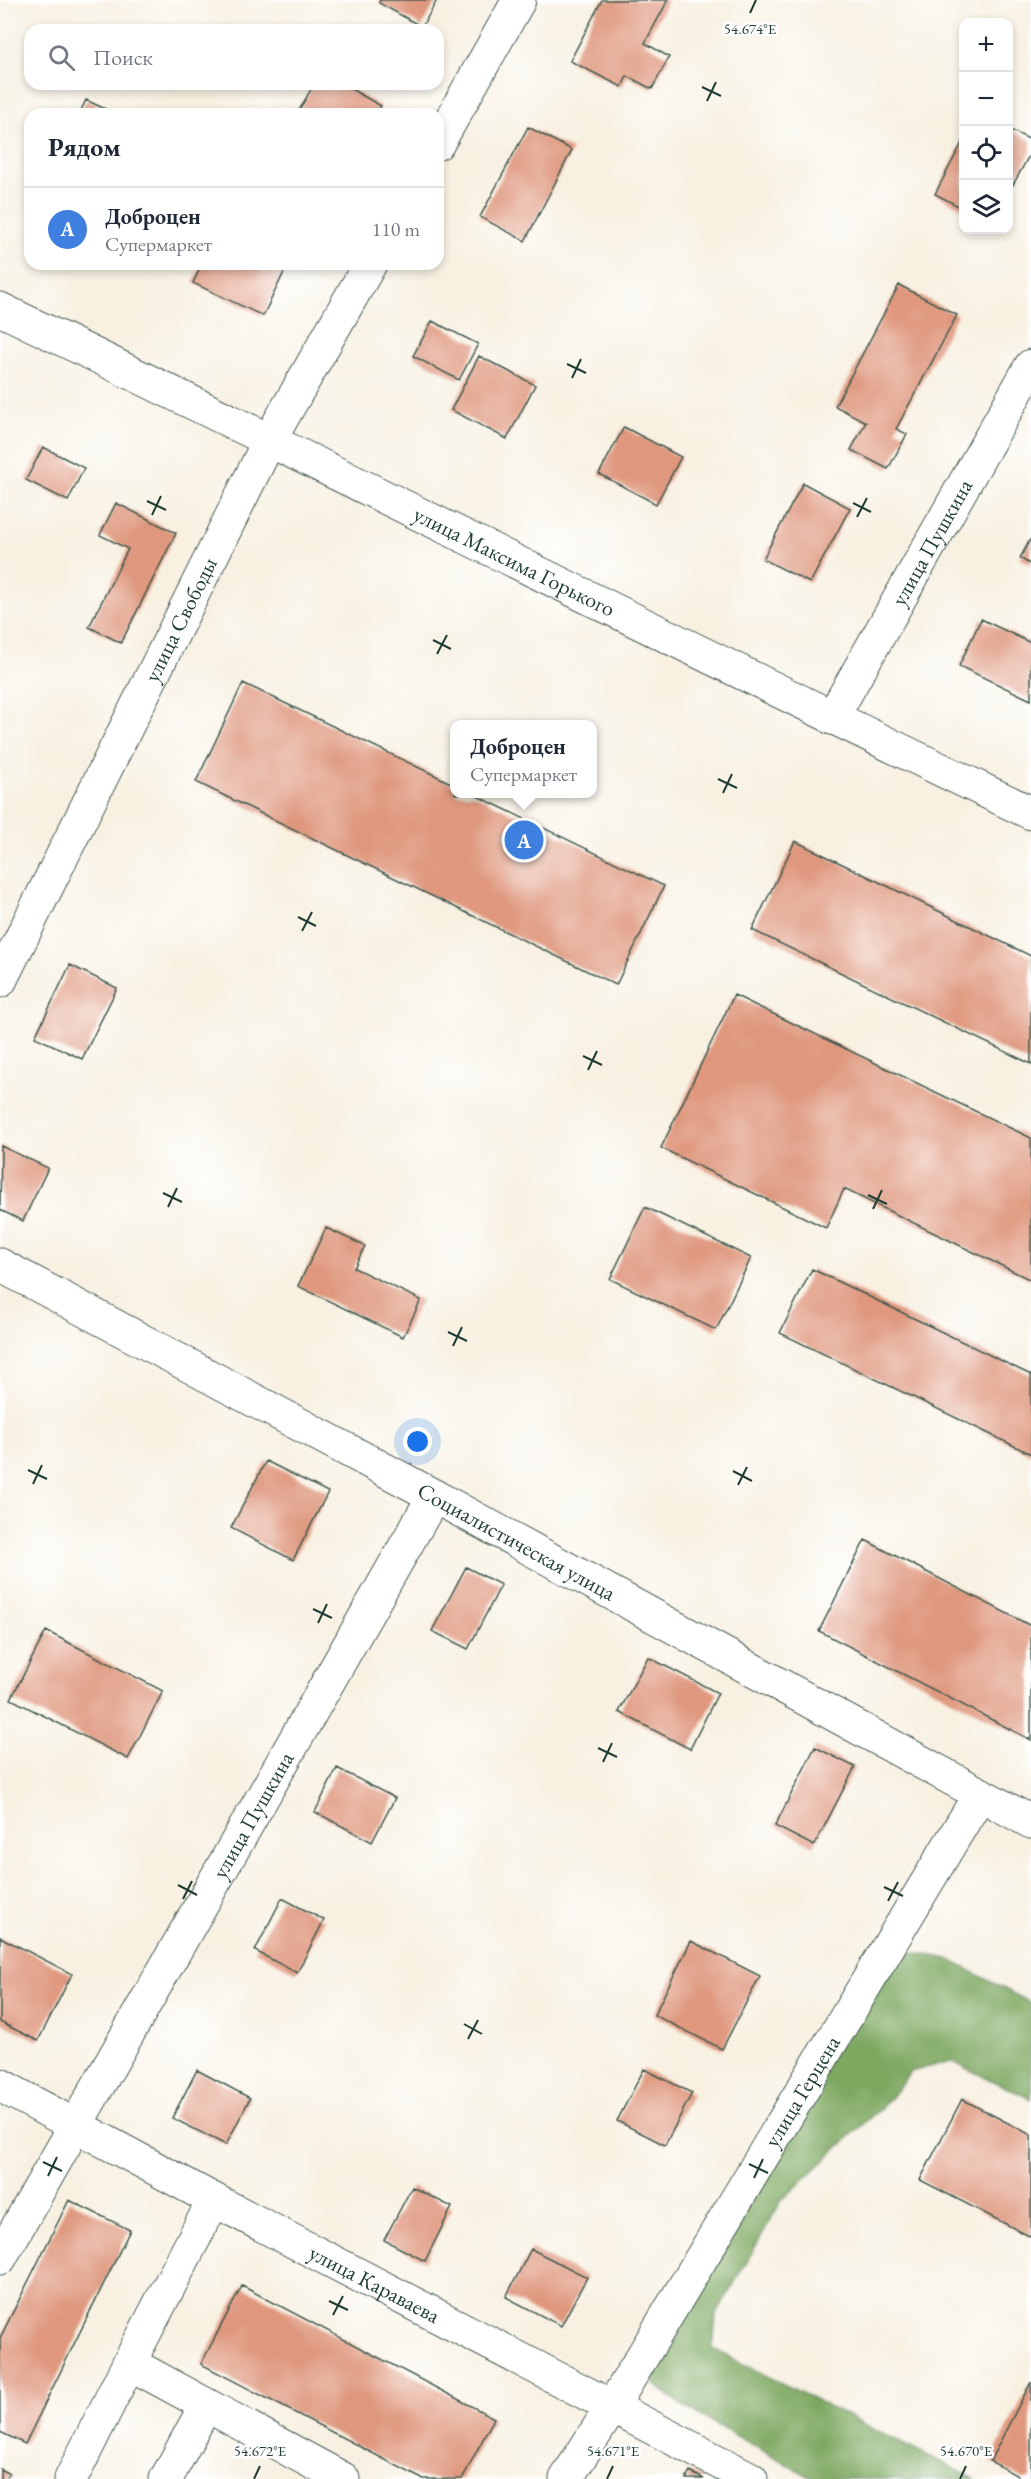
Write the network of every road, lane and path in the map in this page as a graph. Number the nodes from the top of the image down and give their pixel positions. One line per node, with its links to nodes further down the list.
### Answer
1 (519, 0): 2 (street)
2 (444, 132)
3 (367, 270): 6 (street, улица Свободы)
4 (0, 309): 6 (street, улица Максима Горького)
5 (1031, 366): 7 (street, улица Пушкина)
6 (270, 439): 7 (street, улица Максима Горького); 9 (street, улица Свободы)
7 (832, 718): 8 (street, улица Максима Горького)
8 (1031, 813)
9 (0, 981)
10 (0, 1265): 11 (street, Социалистическая улица)
11 (435, 1496): 12 (street, Социалистическая улица); 15 (street, улица Пушкина)
12 (980, 1794): 13 (street, Социалистическая улица); 20 (street, улица Герцена)
13 (1031, 1822)
14 (0, 2085): 15 (street, улица Караваева)
15 (75, 2127): 16 (street, улица Караваева); 17 (street, улица Пушкина)
16 (214, 2200): 18 (street); 20 (street, улица Караваева)
17 (0, 2258)
18 (129, 2363): 19 (street); 21 (street)
19 (206, 2405): 22 (street); 23 (street)
20 (612, 2407): 24 (street, улица Герцена); 25 (street, улица Караваева)
21 (71, 2479)
22 (166, 2479)
23 (343, 2479)
24 (566, 2479)
25 (751, 2479)

